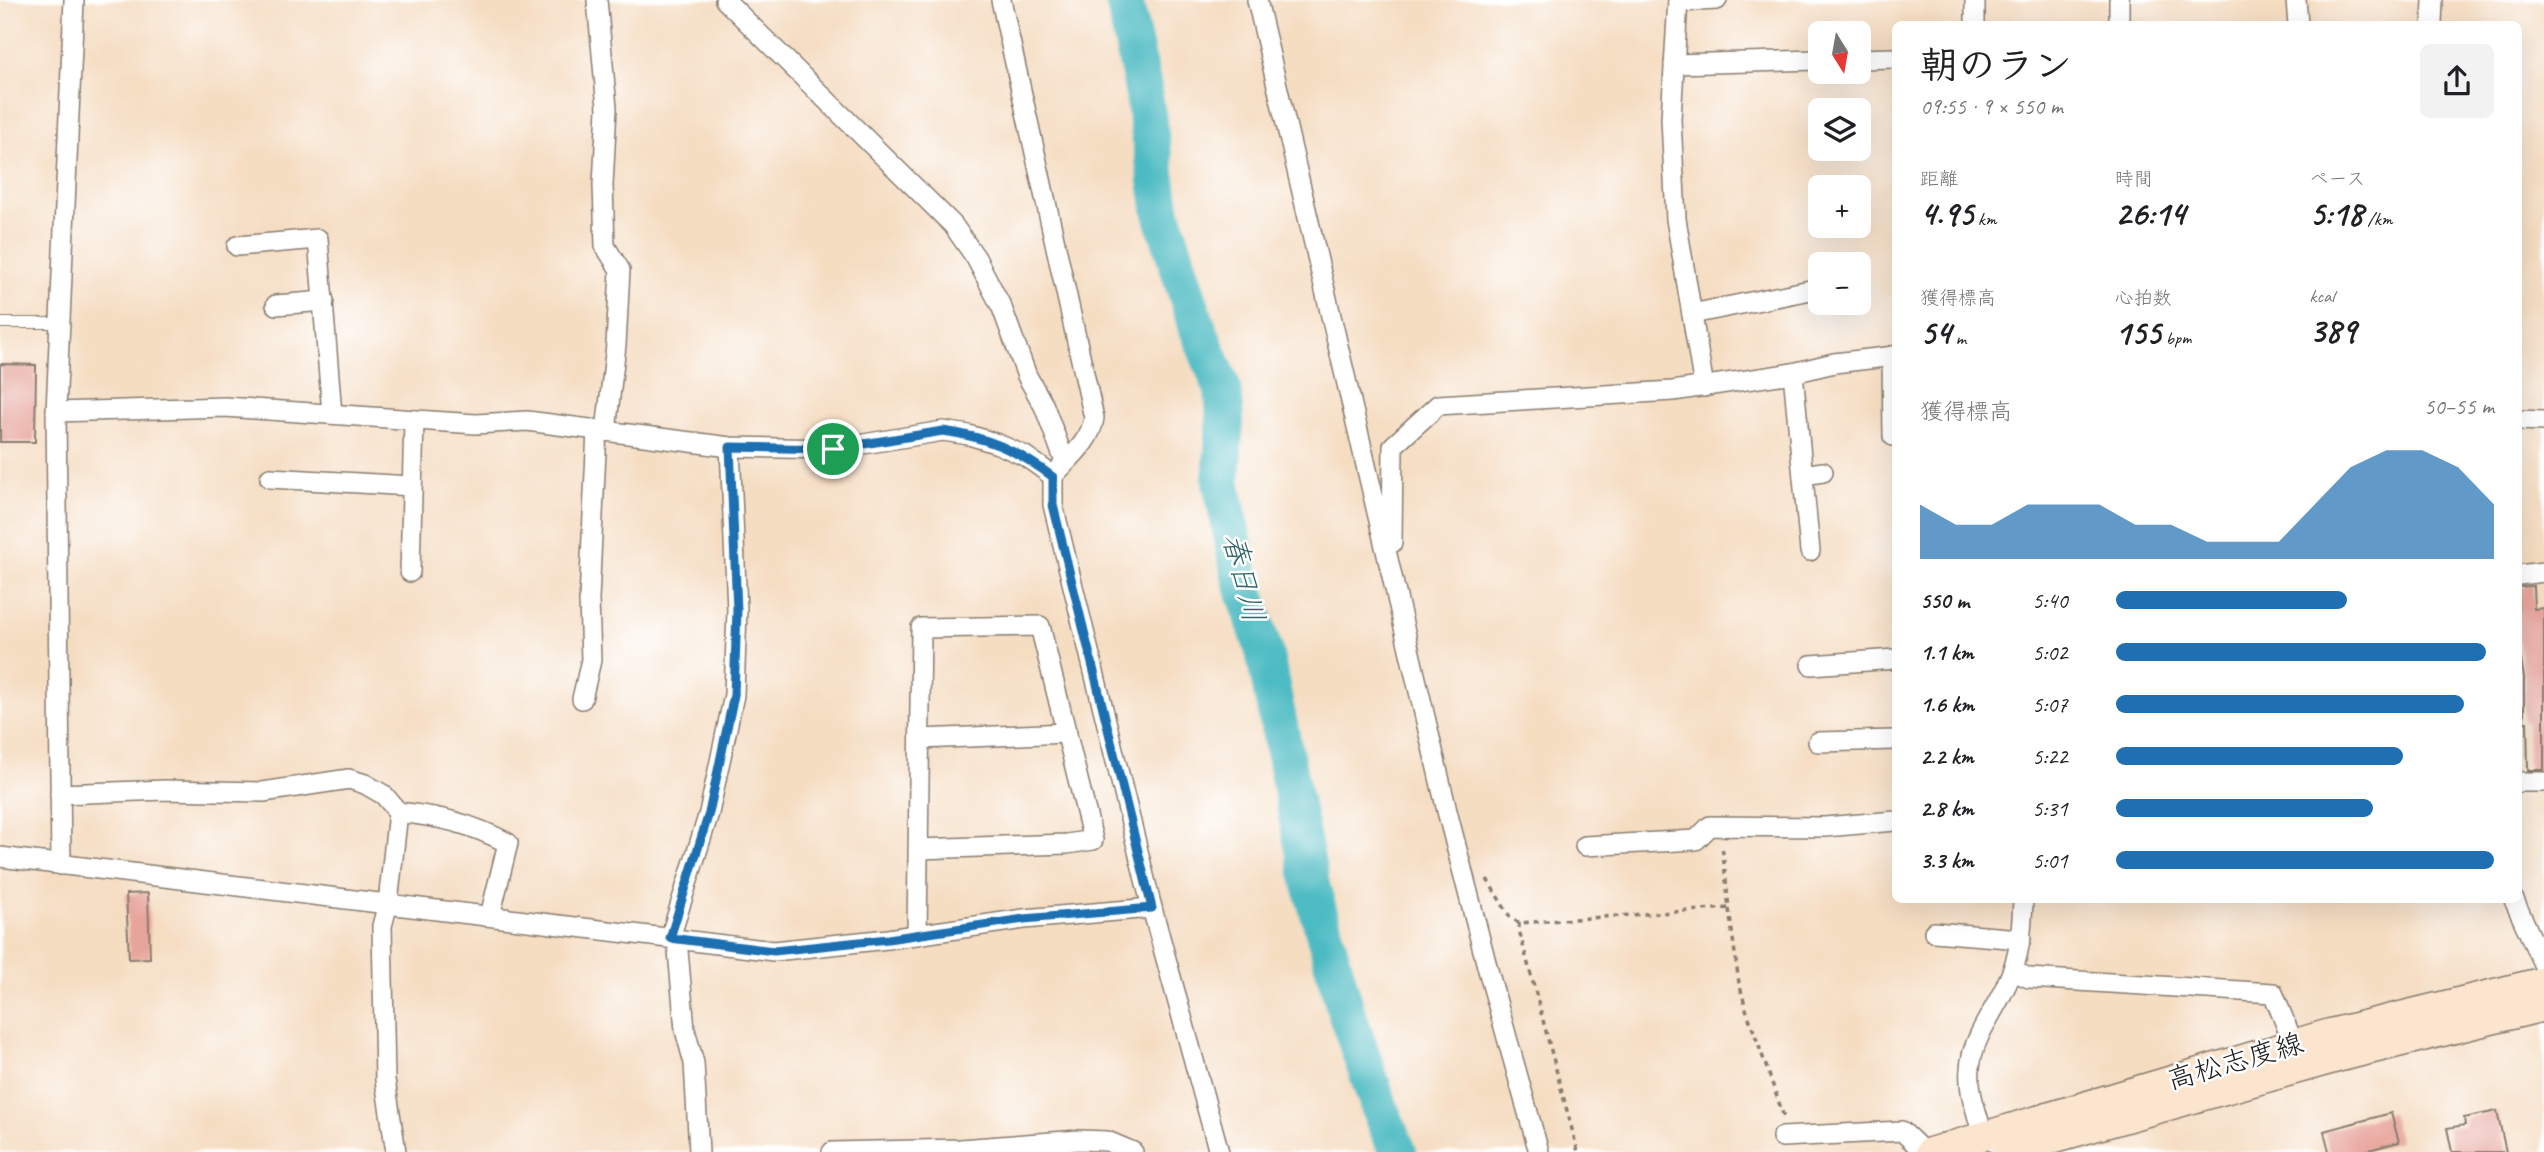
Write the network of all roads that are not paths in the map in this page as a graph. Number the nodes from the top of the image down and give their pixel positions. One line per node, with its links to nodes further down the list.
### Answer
1 (74, 0): 26 (street)
2 (597, 0): 35 (street)
3 (725, 0): 37 (street)
4 (1001, 0): 37 (street)
5 (1257, 0): 45 (street)
6 (1717, 0): 11 (street)
7 (1975, 0): 12 (street)
8 (2119, 0): 13 (street)
9 (2296, 0): 14 (street)
10 (2433, 0): 15 (street)
11 (1678, 1): 19 (street)
12 (1975, 21)
13 (2119, 21)
14 (2298, 21)
15 (2432, 21)
16 (1892, 58): 17 (street)
17 (1871, 59)
18 (1808, 61): 19 (street)
19 (1674, 64): 24 (street)
20 (237, 246): 22 (street)
21 (1808, 290): 24 (street)
22 (324, 301): 23 (street); 31 (street)
23 (276, 305)
24 (1692, 314): 29 (street)
25 (0, 323): 26 (lane)
26 (58, 323): 30 (street)
27 (1892, 356): 28 (street)
28 (1793, 373): 29 (street); 39 (street)
29 (1704, 387): 45 (street)
30 (56, 412): 31 (street); 56 (street)
31 (332, 414): 32 (street)
32 (414, 420): 35 (street); 41 (street)
33 (2522, 420): 34 (street)
34 (2544, 421)
35 (602, 431): 36 (street); 49 (street)
36 (730, 447): 37 (street); 70 (street)
37 (1059, 469): 66 (street)
38 (1824, 472): 39 (street)
39 (1803, 475): 42 (street)
40 (270, 478): 41 (street)
41 (412, 486): 43 (street)
42 (1810, 551)
43 (410, 572)
44 (2544, 572): 46 (street)
45 (1392, 574): 85 (street)
46 (2522, 575)
47 (1892, 659): 48 (street)
48 (1811, 666)
49 (582, 699)
50 (1067, 733): 51 (street); 51 (street); 60 (street)
51 (919, 739): 60 (street)
52 (1892, 740): 53 (street)
53 (1818, 743)
54 (2522, 782): 55 (street)
55 (2544, 782)
56 (60, 794): 57 (street); 62 (street)
57 (398, 811): 63 (street); 67 (street)
58 (1892, 821): 59 (street)
59 (1585, 846)
60 (918, 849): 69 (street)
61 (0, 857): 62 (street)
62 (61, 864): 63 (street)
63 (388, 903): 67 (street); 80 (street)
64 (2023, 903): 71 (street)
65 (2515, 903): 72 (street)
66 (1152, 908): 69 (street); 84 (street)
67 (490, 916): 70 (street)
68 (1934, 932): 71 (street)
69 (917, 935): 70 (street)
70 (673, 939): 81 (street)
71 (2021, 939): 73 (street)
72 (2544, 966)
73 (2013, 971): 76 (street); 78 (street)
74 (2544, 981): 78 (main road, 高松志度線)
75 (2544, 1006): 88 (main road, 高松志度線)
76 (2288, 1030)
77 (1786, 1136): 86 (street)
78 (1991, 1144): 87 (main road, 高松志度線)
79 (960, 1151): 82 (street); 83 (street)
80 (396, 1152)
81 (699, 1152)
82 (832, 1152)
83 (1133, 1152)
84 (1219, 1152)
85 (1539, 1152)
86 (1924, 1152)
87 (1930, 1152)
88 (2006, 1152)

